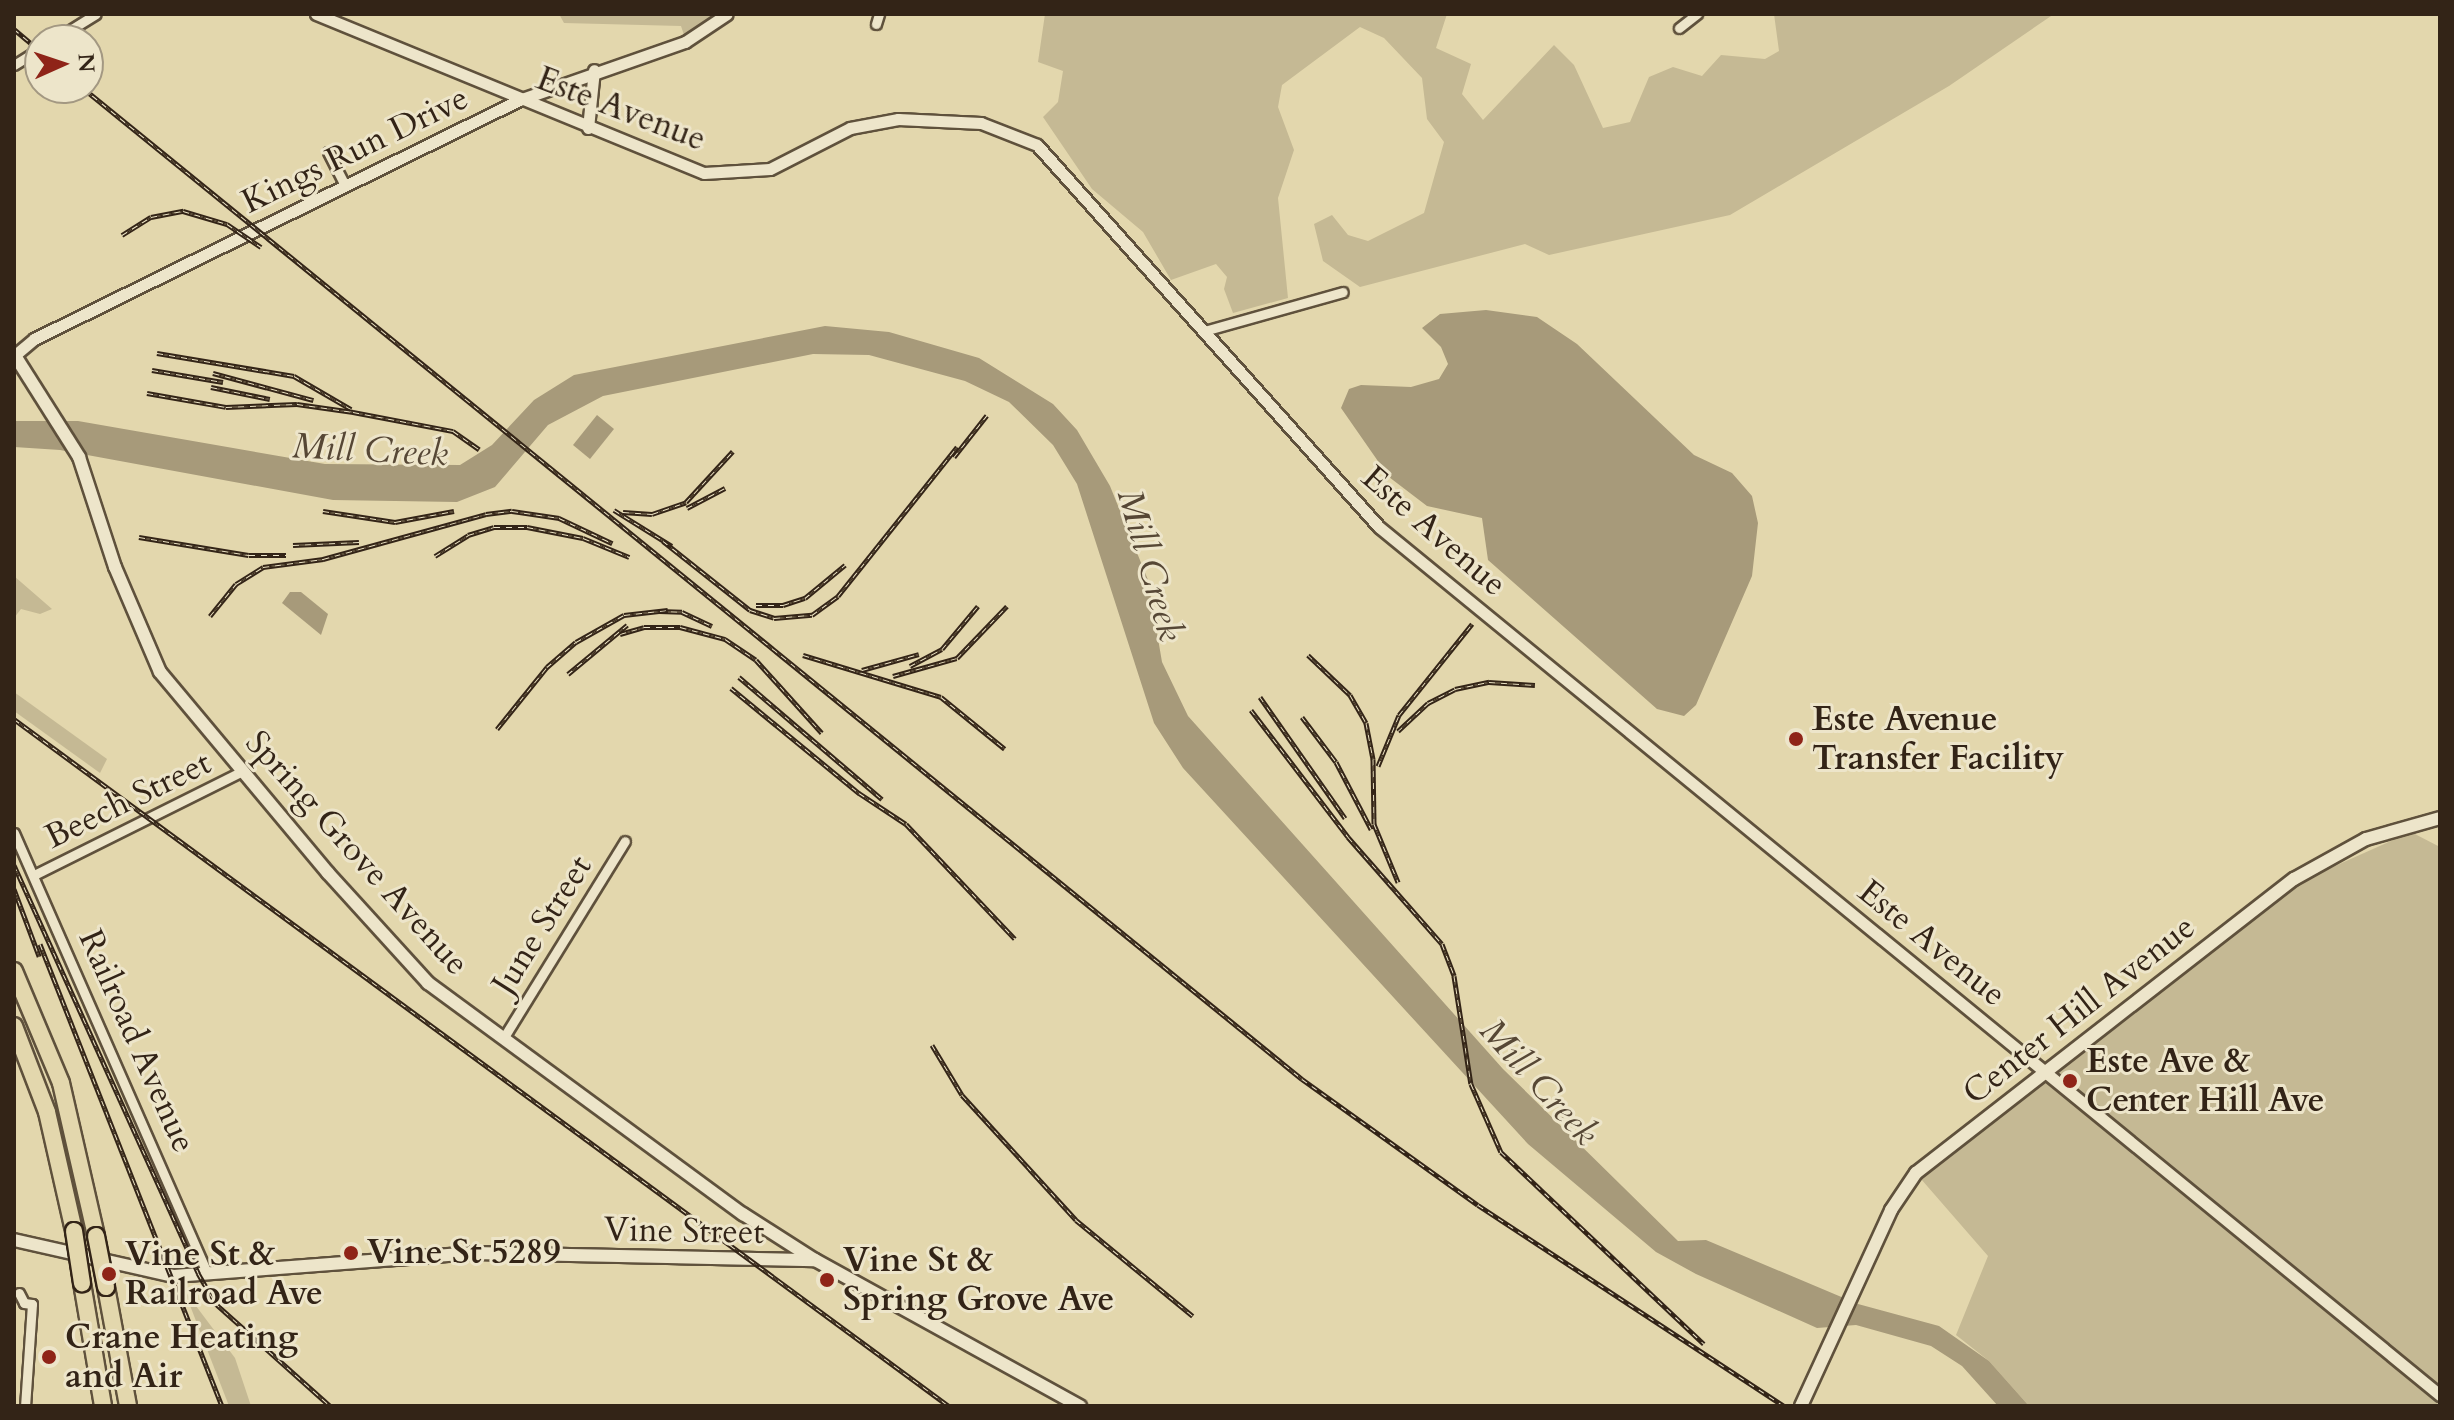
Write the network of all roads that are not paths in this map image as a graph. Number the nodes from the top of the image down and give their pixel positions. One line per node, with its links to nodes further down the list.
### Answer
1 (316, 14): 6 (street, Este Avenue)
2 (727, 14): 5 (street, Kings Run Drive)
3 (1697, 14): 4 (street)
4 (1679, 28)
5 (594, 70): 6 (street, Kings Run Drive); 7 (street)
6 (519, 100): 7 (street, Este Avenue); 9 (street, Kings Run Drive)
7 (588, 128): 11 (street, Este Avenue)
8 (328, 152): 9 (street)
9 (345, 186): 12 (street, Kings Run Drive)
10 (1343, 292): 11 (street)
11 (1204, 331): 21 (street, Este Avenue)
12 (14, 354): 13 (main road, Spring Grove Avenue)
13 (243, 771): 17 (street, Beech Street); 20 (main road, Spring Grove Avenue)
14 (2440, 818): 21 (main road, Center Hill Avenue)
15 (14, 833): 17 (street, Railroad Avenue)
16 (625, 841): 20 (street, June Street)
17 (34, 875): 24 (street, Railroad Avenue)
18 (14, 971): 29 (highway, bridge)
19 (14, 1026): 28 (highway, bridge)
20 (504, 1037): 23 (main road, Spring Grove Avenue)
21 (2046, 1072): 26 (street, Este Avenue); 31 (main road, Center Hill Avenue)
22 (14, 1240): 24 (main road, Vine Street)
23 (815, 1260): 24 (main road, Vine Street); 30 (main road, Vine Street)
24 (206, 1271)
25 (19, 1293): 27 (street)
26 (2440, 1395)
27 (25, 1406)
28 (103, 1406)
29 (128, 1406)
30 (1080, 1406)
31 (1801, 1406)

